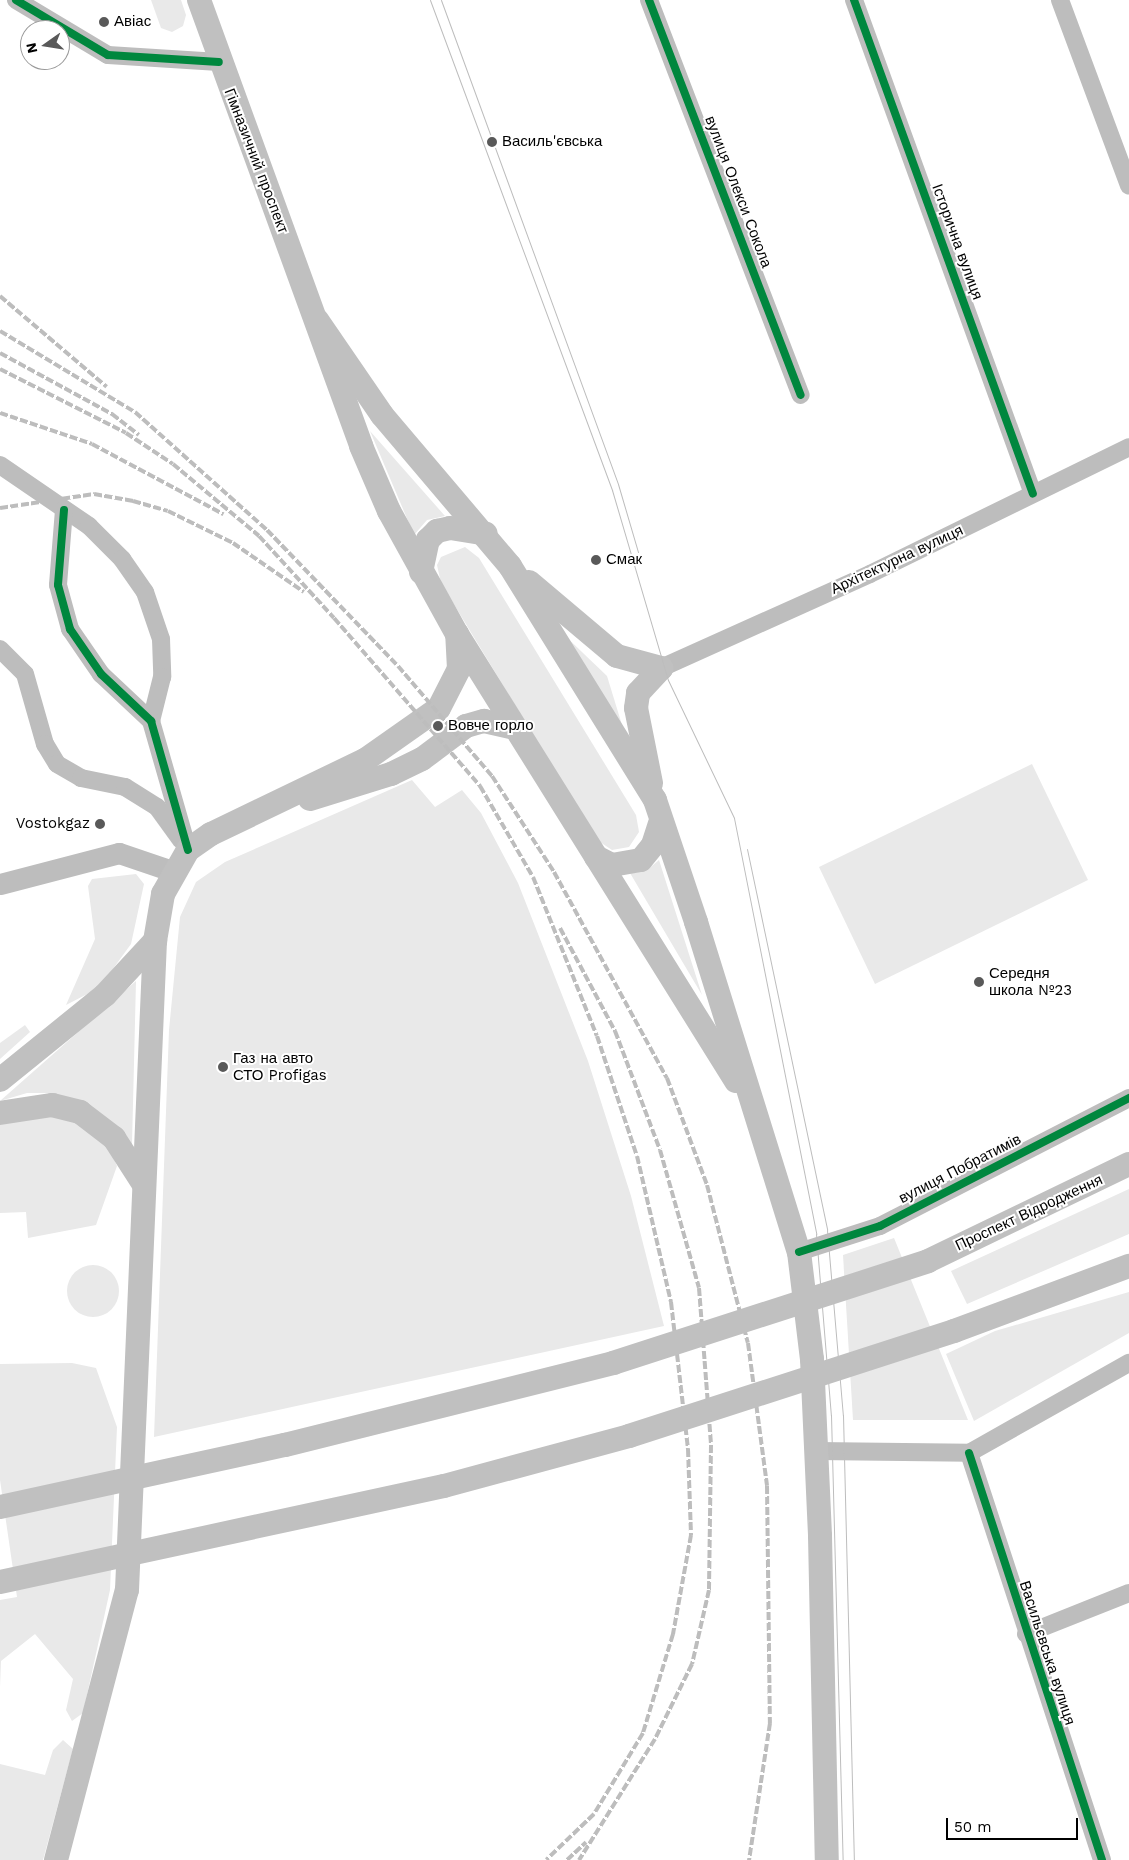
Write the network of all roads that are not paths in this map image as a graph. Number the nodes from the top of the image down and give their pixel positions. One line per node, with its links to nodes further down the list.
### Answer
1 (16, 0): 6 (street)
2 (199, 0): 6 (main road, Гімназичний проспект)
3 (649, 0): 9 (street, вулиця Олекси Сокола)
4 (854, 0): 12 (street, Історична вулиця)
5 (1060, 0): 7 (street)
6 (219, 62): 8 (main road, Гімназичний проспект)
7 (1129, 186)
8 (316, 320): 14 (main road, Гімназичний проспект); 16 (main road, Гімназичний проспект)
9 (801, 395)
10 (1129, 446): 12 (street, Архітектурна вулиця)
11 (0, 465): 13 (street)
12 (1033, 494): 19 (street, Архітектурна вулиця)
13 (64, 510): 20 (street); 20 (street)
14 (486, 534): 15 (main road, Гімназичний проспект); 16 (main road)
15 (510, 566): 19 (main road); 22 (main road)
16 (421, 572): 17 (main road, Гімназичний проспект)
17 (457, 634): 21 (main road, Гімназичний проспект); 23 (main road)
18 (0, 650): 25 (street)
19 (661, 668): 22 (main road)
20 (151, 721): 25 (street)
21 (515, 728): 23 (main road); 26 (main road, Гімназичний проспект)
22 (655, 800): 24 (main road)
23 (255, 811): 25 (main road)
24 (660, 824): 26 (main road); 32 (main road)
25 (188, 850): 27 (main road)
26 (596, 857): 32 (main road, Гімназичний проспект)
27 (172, 871): 28 (street); 29 (main road)
28 (0, 884)
29 (155, 942): 30 (main road); 35 (main road)
30 (0, 1080)
31 (1129, 1098): 36 (street, вулиця Побратимів)
32 (748, 1099): 36 (main road)
33 (0, 1113): 35 (main road)
34 (1129, 1164): 41 (main road, Проспект Відродження, bridge)
35 (143, 1183): 45 (main road)
36 (799, 1252): 39 (main road)
37 (1129, 1266): 42 (main road, bridge)
38 (1129, 1363): 40 (street)
39 (816, 1451): 40 (street); 46 (main road)
40 (969, 1453): 44 (street, Васильєвська вулиця)
41 (0, 1507)
42 (0, 1582)
43 (1129, 1594): 44 (street)
44 (1026, 1634): 47 (street, Васильєвська вулиця)
45 (56, 1860)
46 (827, 1860)
47 (1102, 1860)

